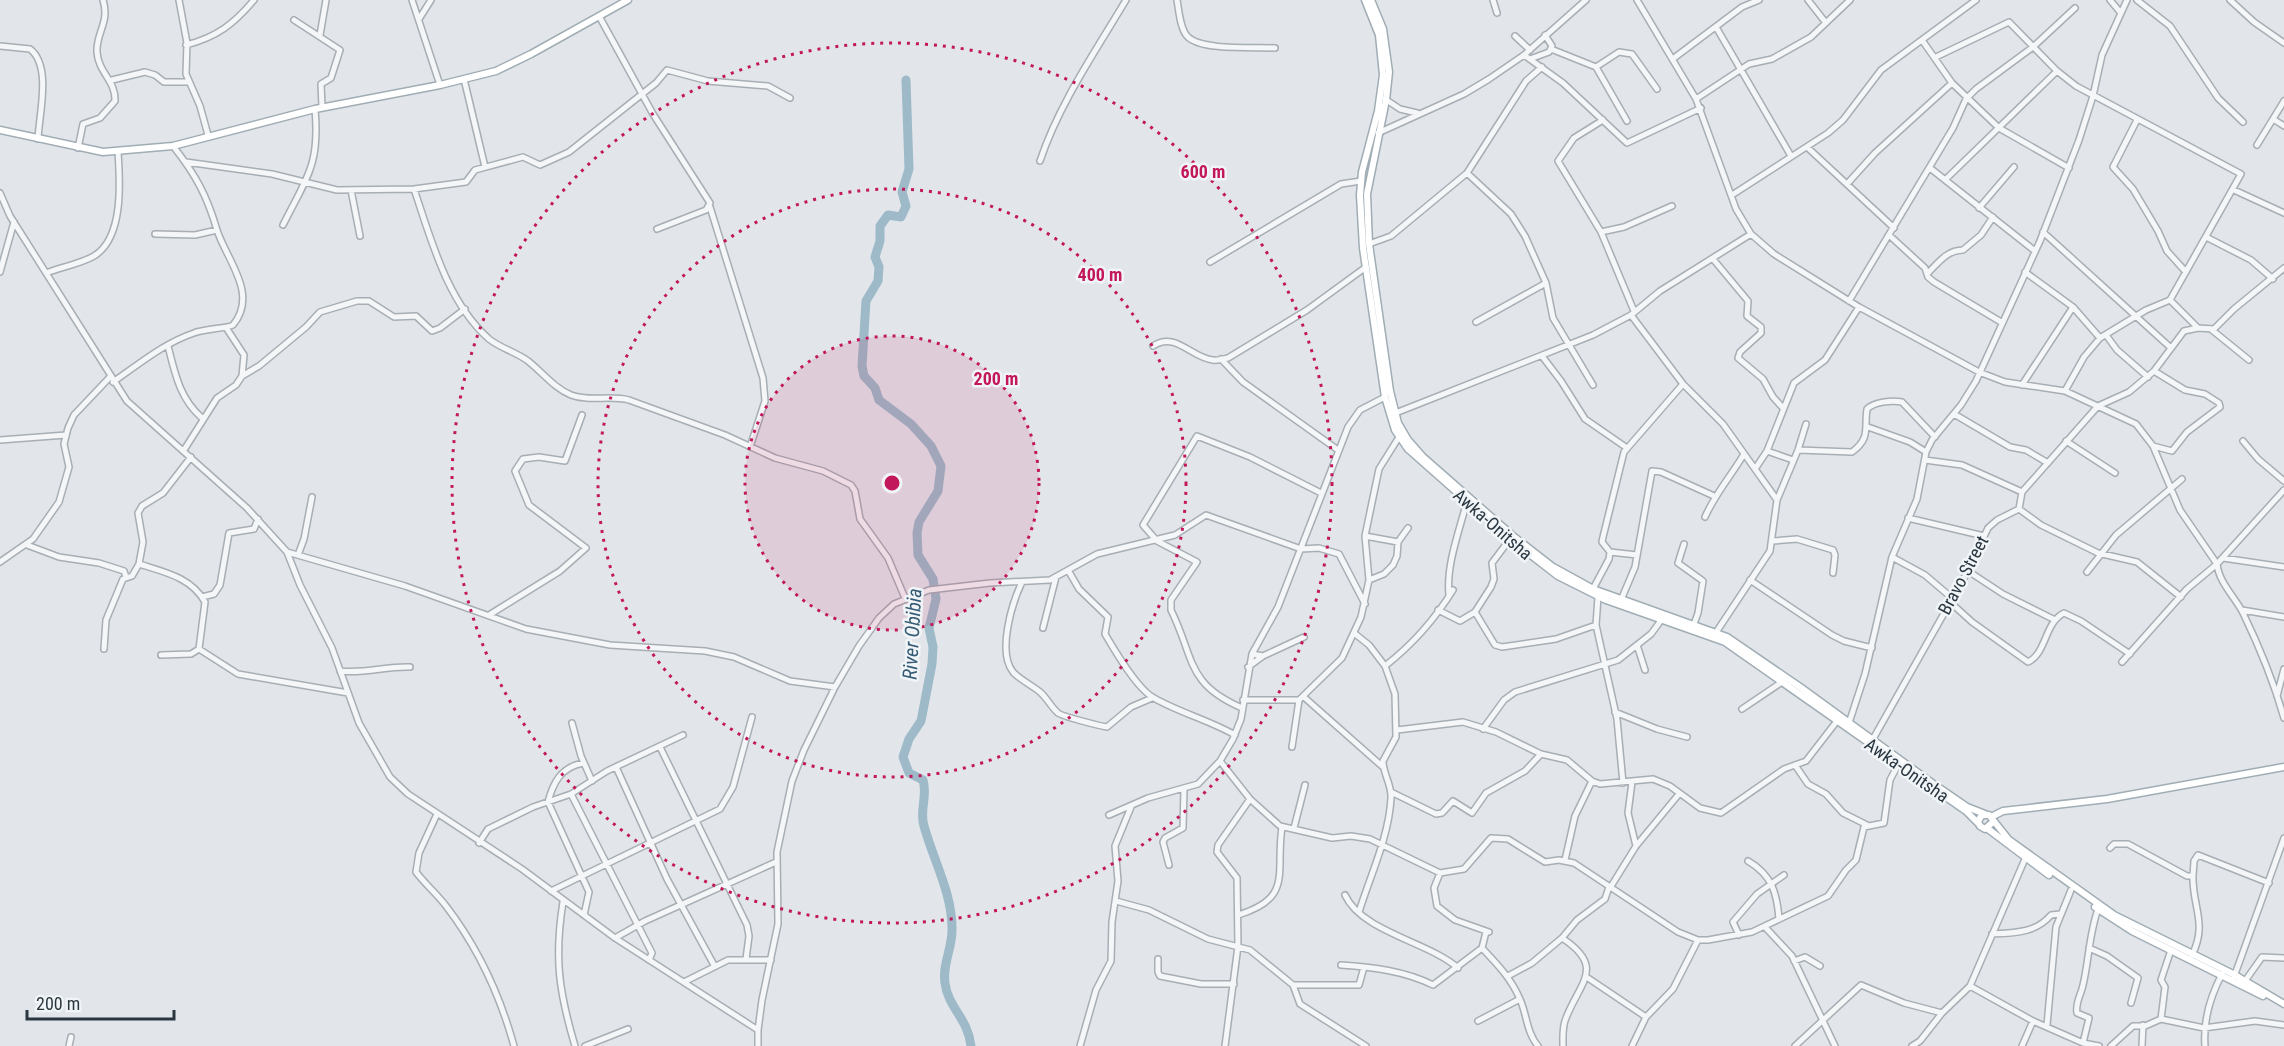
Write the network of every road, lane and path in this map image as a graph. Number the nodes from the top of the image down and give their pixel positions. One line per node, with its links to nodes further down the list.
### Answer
1 (103, 0): 51 (street)
2 (179, 0): 36 (street)
3 (254, 0): 36 (street)
4 (326, 0): 31 (street)
5 (412, 0): 27 (street)
6 (431, 0): 27 (street)
7 (628, 0): 26 (main road)
8 (1125, 0): 85 (street)
9 (1177, 0): 39 (street)
10 (1365, 0): 59 (main road, Awka-Onitsha)
11 (1371, 0): 59 (main road, Awka-Onitsha)
12 (1493, 0): 25 (street)
13 (1586, 0): 32 (street)
14 (1637, 0): 44 (street)
15 (1759, 0): 30 (street)
16 (1809, 0): 29 (street)
17 (1850, 0): 29 (street)
18 (1976, 0): 34 (street)
19 (2110, 0): 24 (street)
20 (2127, 0): 24 (street)
21 (2137, 0): 71 (street)
22 (2230, 0): 35 (street)
23 (2074, 8): 38 (street)
24 (2120, 12): 57 (street)
25 (1497, 14)
26 (599, 16): 50 (main road); 56 (street)
27 (419, 19): 54 (street)
28 (294, 20): 31 (street)
29 (1826, 23): 48 (street)
30 (1716, 27): 44 (street); 48 (street)
31 (320, 35): 63 (street)
32 (1545, 35): 40 (street); 41 (street)
33 (1515, 36): 41 (street)
34 (1922, 40): 43 (street); 82 (street)
35 (2284, 43)
36 (186, 45): 52 (street)
37 (0, 46): 78 (street)
38 (2033, 46): 43 (street); 49 (street); 61 (street)
39 (1275, 48)
40 (1551, 49): 45 (street); 47 (street)
41 (1530, 50): 42 (street)
42 (1524, 55): 45 (street); 66 (street)
43 (1936, 57): 53 (street)
44 (1674, 58): 60 (street)
45 (1530, 59): 46 (street)
46 (1542, 67): 68 (street); 91 (street)
47 (1596, 67): 55 (street); 70 (street)
48 (1740, 70): 60 (street); 84 (street)
49 (2057, 71): 57 (street); 73 (street)
50 (464, 79): 54 (main road); 87 (street)
51 (112, 80): 52 (street); 81 (street)
52 (188, 82): 76 (street)
53 (1952, 83): 61 (street); 95 (street)
54 (440, 85): 63 (main road)
55 (1657, 89)
56 (643, 93): 58 (street); 87 (street); 102 (street)
57 (2093, 96): 69 (street); 90 (street)
58 (790, 98)
59 (1384, 98): 66 (street); 75 (main road, Awka-Onitsha); 77 (main road, Awka-Onitsha)
60 (1696, 99): 64 (street)
61 (1966, 99): 73 (street); 89 (street)
62 (2284, 101): 67 (street)
63 (322, 107): 65 (main road)
64 (1701, 108): 68 (street); 99 (street)
65 (315, 109): 76 (main road); 94 (street)
66 (1419, 113): 75 (street)
67 (2273, 119): 72 (street); 79 (street)
68 (1603, 120): 111 (street)
69 (2137, 120): 98 (street); 126 (street)
70 (1627, 121)
71 (2243, 122)
72 (2284, 126)
73 (1999, 128): 90 (street); 92 (street)
74 (0, 130): 78 (main road)
75 (1379, 132): 77 (street); 118 (main road, Awka-Onitsha)
76 (208, 135): 80 (main road)
77 (1372, 137): 93 (main road, Awka-Onitsha)
78 (38, 139): 81 (main road)
79 (2257, 145)
80 (173, 146): 83 (main road); 86 (street)
81 (78, 148): 83 (main road)
82 (1808, 148): 84 (street); 95 (street)
83 (118, 152): 127 (street)
84 (1791, 156): 99 (street)
85 (1040, 161)
86 (186, 162): 94 (street); 110 (street)
87 (485, 167): 96 (street)
88 (2014, 167): 103 (street)
89 (1930, 168): 92 (street); 108 (street)
90 (2069, 168): 112 (street)
91 (1467, 173): 118 (street); 130 (street)
92 (1946, 179): 103 (street)
93 (1361, 181): 121 (street); 122 (main road, Awka-Onitsha)
94 (306, 182): 97 (street); 107 (street)
95 (1847, 184): 108 (street)
96 (414, 189): 97 (street); 135 (street)
97 (351, 190): 116 (street)
98 (2234, 190): 104 (street); 117 (street)
99 (1732, 195): 114 (street)
100 (0, 196): 106 (street)
101 (1672, 206): 111 (street)
102 (710, 207): 109 (street); 176 (street)
103 (1979, 208): 105 (street)
104 (2284, 213)
105 (1993, 217): 119 (street); 128 (street)
106 (14, 222): 124 (street); 127 (street)
107 (283, 225)
108 (1894, 228): 115 (street)
109 (657, 229)
110 (217, 230): 113 (street); 141 (street)
111 (1601, 232): 136 (street)
112 (2043, 232): 119 (street); 137 (street)
113 (155, 234)
114 (1751, 234): 120 (street); 132 (street)
115 (1889, 235): 128 (street); 132 (street)
116 (360, 236)
117 (2206, 237): 126 (street); 129 (street)
118 (1369, 244): 163 (main road, Awka-Onitsha)
119 (2035, 251): 125 (street)
120 (1713, 259): 136 (street); 162 (street)
121 (1210, 262)
122 (1366, 267): 149 (street); 160 (main road, Awka-Onitsha)
123 (2284, 268): 129 (street)
124 (0, 272)
125 (2025, 272): 134 (street); 139 (street)
126 (2186, 272): 131 (street)
127 (46, 273): 155 (street)
128 (1927, 274): 139 (street)
129 (2273, 279): 142 (street)
130 (1546, 283): 138 (street); 144 (street)
131 (2170, 300): 137 (street); 140 (street)
132 (1848, 301): 133 (street)
133 (1859, 307): 151 (street); 162 (street)
134 (2073, 307): 143 (street); 158 (street)
135 (465, 309): 153 (street); 176 (street)
136 (1632, 313): 144 (street); 156 (street)
137 (2135, 318): 143 (street); 147 (street)
138 (1476, 322)
139 (2001, 322): 151 (street)
140 (2198, 328): 142 (street); 147 (street)
141 (227, 329): 145 (street); 153 (street)
142 (2212, 330): 150 (street)
143 (2103, 337): 154 (street); 159 (street)
144 (1570, 345): 148 (street); 157 (street)
145 (168, 346): 155 (street); 166 (street)
146 (1153, 346): 149 (street)
147 (2171, 348): 152 (street)
148 (1542, 356): 163 (street); 177 (street)
149 (1221, 359): 179 (street)
150 (2249, 360)
151 (1979, 372): 158 (street); 164 (street)
152 (2154, 372): 154 (street); 175 (street)
153 (242, 376): 166 (street)
154 (2148, 377): 161 (street)
155 (111, 380): 169 (street); 178 (street)
156 (1683, 384): 177 (street); 183 (street)
157 (1593, 385)
158 (2022, 385): 159 (street)
159 (2065, 391): 161 (street)
160 (1385, 397): 163 (main road, Awka-Onitsha); 179 (street)
161 (2098, 406): 173 (street); 175 (street)
162 (1783, 408): 181 (street)
163 (1392, 414): 170 (main road, Awka-Onitsha); 234 (main road, Awka-Onitsha)
164 (1954, 414): 171 (street); 187 (street)
165 (582, 415): 245 (street)
166 (202, 418): 178 (street)
167 (1806, 424): 180 (street)
168 (1868, 427): 171 (street); 180 (street); 182 (street)
169 (66, 435): 172 (street); 212 (street)
170 (1399, 437): 199 (main road, Awka-Onitsha); 205 (street)
171 (1935, 437): 182 (street)
172 (0, 440)
173 (2066, 441): 187 (street); 189 (street)
174 (2243, 441): 191 (street)
175 (2152, 446): 192 (street)
176 (750, 447): 238 (street)
177 (1627, 448): 215 (street)
178 (184, 450): 184 (street)
179 (1338, 450): 195 (street)
180 (1798, 450): 185 (street)
181 (1767, 452): 185 (street); 188 (street)
182 (1926, 452): 186 (street)
183 (1743, 454): 188 (street); 196 (street)
184 (191, 458): 203 (street); 222 (street)
185 (1793, 460): 198 (street)
186 (1925, 460): 194 (street); 202 (street)
187 (2048, 463): 194 (street)
188 (1755, 469): 198 (street)
189 (2115, 473)
190 (2182, 479): 192 (street)
191 (2284, 481)
192 (2169, 488): 216 (street); 223 (street)
193 (2284, 490): 220 (street)
194 (2022, 492): 200 (street)
195 (1321, 493): 208 (street); 213 (street)
196 (1714, 496): 201 (street); 218 (street)
197 (312, 497): 217 (street)
198 (1777, 500): 209 (street)
199 (1467, 501): 207 (main road, Awka-Onitsha); 242 (street)
200 (2019, 509): 206 (street, Bravo Street); 216 (street)
201 (1705, 517)
202 (1908, 518): 206 (street); 219 (street)
203 (258, 519): 214 (street); 235 (street)
204 (1408, 528): 210 (street)
205 (1365, 536): 210 (street); 231 (street)
206 (1984, 536): 226 (street, Bravo Street)
207 (1509, 539): 236 (main road, Awka-Onitsha); 244 (street)
208 (1157, 541): 213 (street); 225 (street); 278 (street)
209 (1773, 541): 227 (street); 232 (street)
210 (1398, 542): 231 (street)
211 (1684, 544): 249 (street)
212 (27, 545): 221 (street); 230 (street)
213 (1301, 549): 241 (street); 259 (street)
214 (287, 552): 217 (street); 270 (street)
215 (1610, 552): 218 (street); 234 (street)
216 (2103, 554): 228 (street); 237 (street)
217 (298, 555): 245 (street)
218 (1637, 555): 239 (street)
219 (1892, 557): 240 (street); 256 (street)
220 (2223, 558): 223 (street); 224 (street)
221 (0, 562)
222 (139, 564): 230 (street); 235 (street)
223 (2217, 564): 237 (street); 243 (street)
224 (2284, 567)
225 (1068, 570): 229 (street); 274 (street)
226 (1968, 572): 240 (street, Bravo Street); 248 (street)
227 (1833, 573)
228 (2087, 573)
229 (1056, 577): 233 (street); 251 (street)
230 (126, 578): 257 (street)
231 (1370, 580): 241 (street)
232 (1750, 580): 253 (street); 256 (street)
233 (1022, 582): 238 (street); 274 (street)
234 (1593, 589): 239 (main road, Awka-Onitsha)
235 (202, 597): 258 (street)
236 (1598, 597): 247 (main road, Awka-Onitsha); 250 (street)
237 (2181, 597): 260 (street)
238 (905, 598): 272 (street)
239 (1621, 600): 249 (main road, Awka-Onitsha)
240 (1951, 600): 248 (street); 291 (street, Bravo Street)
241 (1365, 604): 252 (street)
242 (1438, 610): 244 (street); 265 (street)
243 (2242, 610): 246 (street); 275 (street)
244 (1475, 612): 250 (street)
245 (489, 615): 272 (street)
246 (2284, 617)
247 (1662, 619): 253 (main road, Awka-Onitsha); 255 (street)
248 (2054, 619): 260 (street)
249 (1694, 624): 253 (main road, Awka-Onitsha)
250 (1596, 625): 264 (street)
251 (1044, 628)
252 (1354, 633): 265 (street); 276 (street)
253 (1715, 635): 271 (main road, Awka-Onitsha); 285 (main road, Awka-Onitsha)
254 (1304, 637): 262 (street)
255 (1637, 645): 264 (street); 269 (street)
256 (1872, 648): 285 (street)
257 (104, 649)
258 (199, 649): 261 (street); 273 (street)
259 (1252, 654): 262 (street); 267 (street)
260 (2130, 654): 263 (street)
261 (161, 656)
262 (1263, 656): 267 (street)
263 (2122, 662)
264 (1605, 663): 280 (street); 286 (street)
265 (1385, 666): 287 (street)
266 (410, 667): 270 (street)
267 (1248, 667): 277 (street)
268 (2284, 669): 275 (street)
269 (1645, 670)
270 (340, 671): 273 (street)
271 (1782, 682): 279 (street); 283 (main road, Awka-Onitsha)
272 (836, 687): 332 (street)
273 (348, 693): 314 (street)
274 (1152, 698): 289 (street)
275 (2277, 698): 282 (street)
276 (1302, 699): 277 (street); 293 (street); 299 (street)
277 (1243, 700): 278 (street)
278 (1242, 708): 289 (street)
279 (1742, 709)
280 (1615, 712): 290 (street); 305 (street)
281 (752, 717): 317 (street)
282 (2284, 718)
283 (1837, 721): 285 (main road, Awka-Onitsha); 298 (street)
284 (572, 723): 296 (street)
285 (1848, 726): 291 (main road, Awka-Onitsha); 297 (main road, Awka-Onitsha)
286 (1483, 729): 287 (street); 294 (street)
287 (1397, 730): 299 (street)
288 (683, 735): 292 (street)
289 (1236, 735): 295 (street)
290 (1687, 737)
291 (1873, 739): 297 (main road, Awka-Onitsha)
292 (660, 747): 300 (street); 317 (street)
293 (1292, 747)
294 (1541, 754): 303 (street); 308 (street)
295 (1220, 760): 307 (street); 311 (street)
296 (583, 763): 302 (street); 312 (street)
297 (1899, 763): 316 (main road, Awka-Onitsha); 318 (main road, Awka-Onitsha); 319 (street)
298 (1795, 765): 310 (street); 319 (street)
299 (1383, 766): 308 (street)
300 (616, 767): 302 (street); 325 (street)
301 (2284, 767): 316 (main road)
302 (592, 781): 309 (street)
303 (1592, 781): 305 (street); 330 (street)
304 (1632, 782): 305 (street); 310 (street); 327 (street)
305 (1623, 783)
306 (1305, 785): 321 (street)
307 (1184, 789): 313 (street); 333 (street)
308 (1391, 792): 326 (street)
309 (571, 794): 312 (street); 334 (street)
310 (1679, 794): 327 (street)
311 (1250, 799): 320 (street); 353 (street)
312 (548, 802): 324 (street); 338 (street)
313 (1131, 807): 315 (street); 346 (street)
314 (437, 814): 324 (street); 409 (street)
315 (1110, 815)
316 (1990, 818): 318 (main road); 322 (main road); 366 (main road, Awka-Onitsha)
317 (696, 822): 325 (street); 341 (street)
318 (1978, 824): 322 (main road, Awka-Onitsha)
319 (1867, 825): 354 (street)
320 (1282, 827): 321 (street); 353 (street)
321 (1294, 828): 326 (street)
322 (1988, 829): 329 (main road, Awka-Onitsha)
323 (2284, 838): 340 (street)
324 (480, 843): 344 (street)
325 (651, 843): 334 (street); 348 (street)
326 (1381, 843): 335 (street); 350 (street)
327 (1636, 846): 342 (street)
328 (2110, 848): 337 (street)
329 (2025, 858): 343 (main road, Awka-Onitsha); 357 (street)
330 (1565, 860): 335 (street); 342 (street)
331 (1748, 861): 339 (street)
332 (777, 862): 341 (street); 371 (street)
333 (1169, 865)
334 (607, 866): 338 (street); 355 (street)
335 (1440, 873): 363 (street)
336 (1784, 875): 339 (street)
337 (2193, 876): 340 (street); 366 (street)
338 (584, 877): 344 (street); 352 (street)
339 (1772, 882): 354 (street); 358 (street)
340 (2269, 883): 381 (street)
341 (726, 884): 348 (street); 368 (street)
342 (1610, 887): 360 (street); 361 (street)
343 (2071, 890): 349 (main road, Awka-Onitsha); 351 (street)
344 (551, 891): 347 (street)
345 (1345, 895): 350 (street)
346 (1116, 901): 362 (street); 413 (street)
347 (563, 902): 352 (street); 410 (street)
348 (681, 906): 355 (street); 373 (street)
349 (2098, 909): 364 (street); 365 (main road, Awka-Onitsha)
350 (1359, 912): 377 (street)
351 (2060, 914): 357 (street); 397 (street)
352 (584, 915): 359 (street)
353 (1238, 915): 362 (street)
354 (1779, 919): 356 (street)
355 (637, 926): 359 (street); 370 (street)
356 (1765, 927): 358 (street); 372 (street)
357 (1992, 934): 386 (street)
358 (1739, 936): 361 (street)
359 (615, 938): 370 (street)
360 (1562, 939): 379 (street); 380 (street)
361 (1698, 940): 392 (street)
362 (1238, 946): 384 (street); 385 (street)
363 (1482, 948): 377 (street); 379 (street)
364 (2089, 948): 388 (street); 404 (street)
365 (2171, 950): 378 (main road, Awka-Onitsha); 394 (street)
366 (2192, 955): 381 (main road, Awka-Onitsha)
367 (2284, 958): 382 (street)
368 (746, 959): 371 (street); 373 (street)
369 (1158, 959): 384 (street)
370 (649, 960): 383 (street)
371 (771, 960): 402 (street)
372 (1794, 961): 375 (street); 393 (street)
373 (714, 965): 383 (street)
374 (1341, 965): 376 (street)
375 (1820, 966)
376 (1364, 967): 377 (street); 385 (street)
377 (1458, 968)
378 (2222, 974): 381 (main road, Awka-Onitsha); 400 (street)
379 (1508, 976): 387 (street)
380 (1588, 978): 392 (street); 417 (street)
381 (2234, 978): 382 (main road); 390 (main road)
382 (2245, 981): 389 (main road)
383 (684, 982): 402 (street)
384 (1234, 984): 407 (street)
385 (1293, 985): 415 (street)
386 (1970, 986): 391 (street); 396 (street)
387 (1520, 999): 395 (street); 416 (street)
388 (2132, 1003)
389 (2284, 1004)
390 (2284, 1009)
391 (1942, 1013): 393 (street); 406 (street)
392 (1646, 1017): 405 (street)
393 (1824, 1019): 419 (street); 420 (street)
394 (2161, 1019): 398 (street); 400 (street)
395 (1478, 1021)
396 (2033, 1022): 397 (street); 422 (street)
397 (2047, 1025): 404 (street)
398 (2143, 1025): 424 (street); 425 (street)
399 (2284, 1025): 400 (street)
400 (2204, 1028): 426 (street)
401 (628, 1029): 411 (street)
402 (758, 1030): 412 (street)
403 (71, 1037): 408 (street)
404 (2083, 1043): 423 (street)
405 (1633, 1044): 418 (street)
406 (1922, 1044): 421 (street)
407 (1225, 1045): 414 (street)
408 (69, 1046)
409 (514, 1046)
410 (575, 1046)
411 (585, 1046)
412 (758, 1046)
413 (1080, 1046)
414 (1232, 1046)
415 (1366, 1046)
416 (1538, 1046)
417 (1563, 1046)
418 (1641, 1046)
419 (1795, 1046)
420 (1835, 1046)
421 (1912, 1046)
422 (2022, 1046)
423 (2099, 1046)
424 (2110, 1046)
425 (2142, 1046)
426 (2205, 1046)

